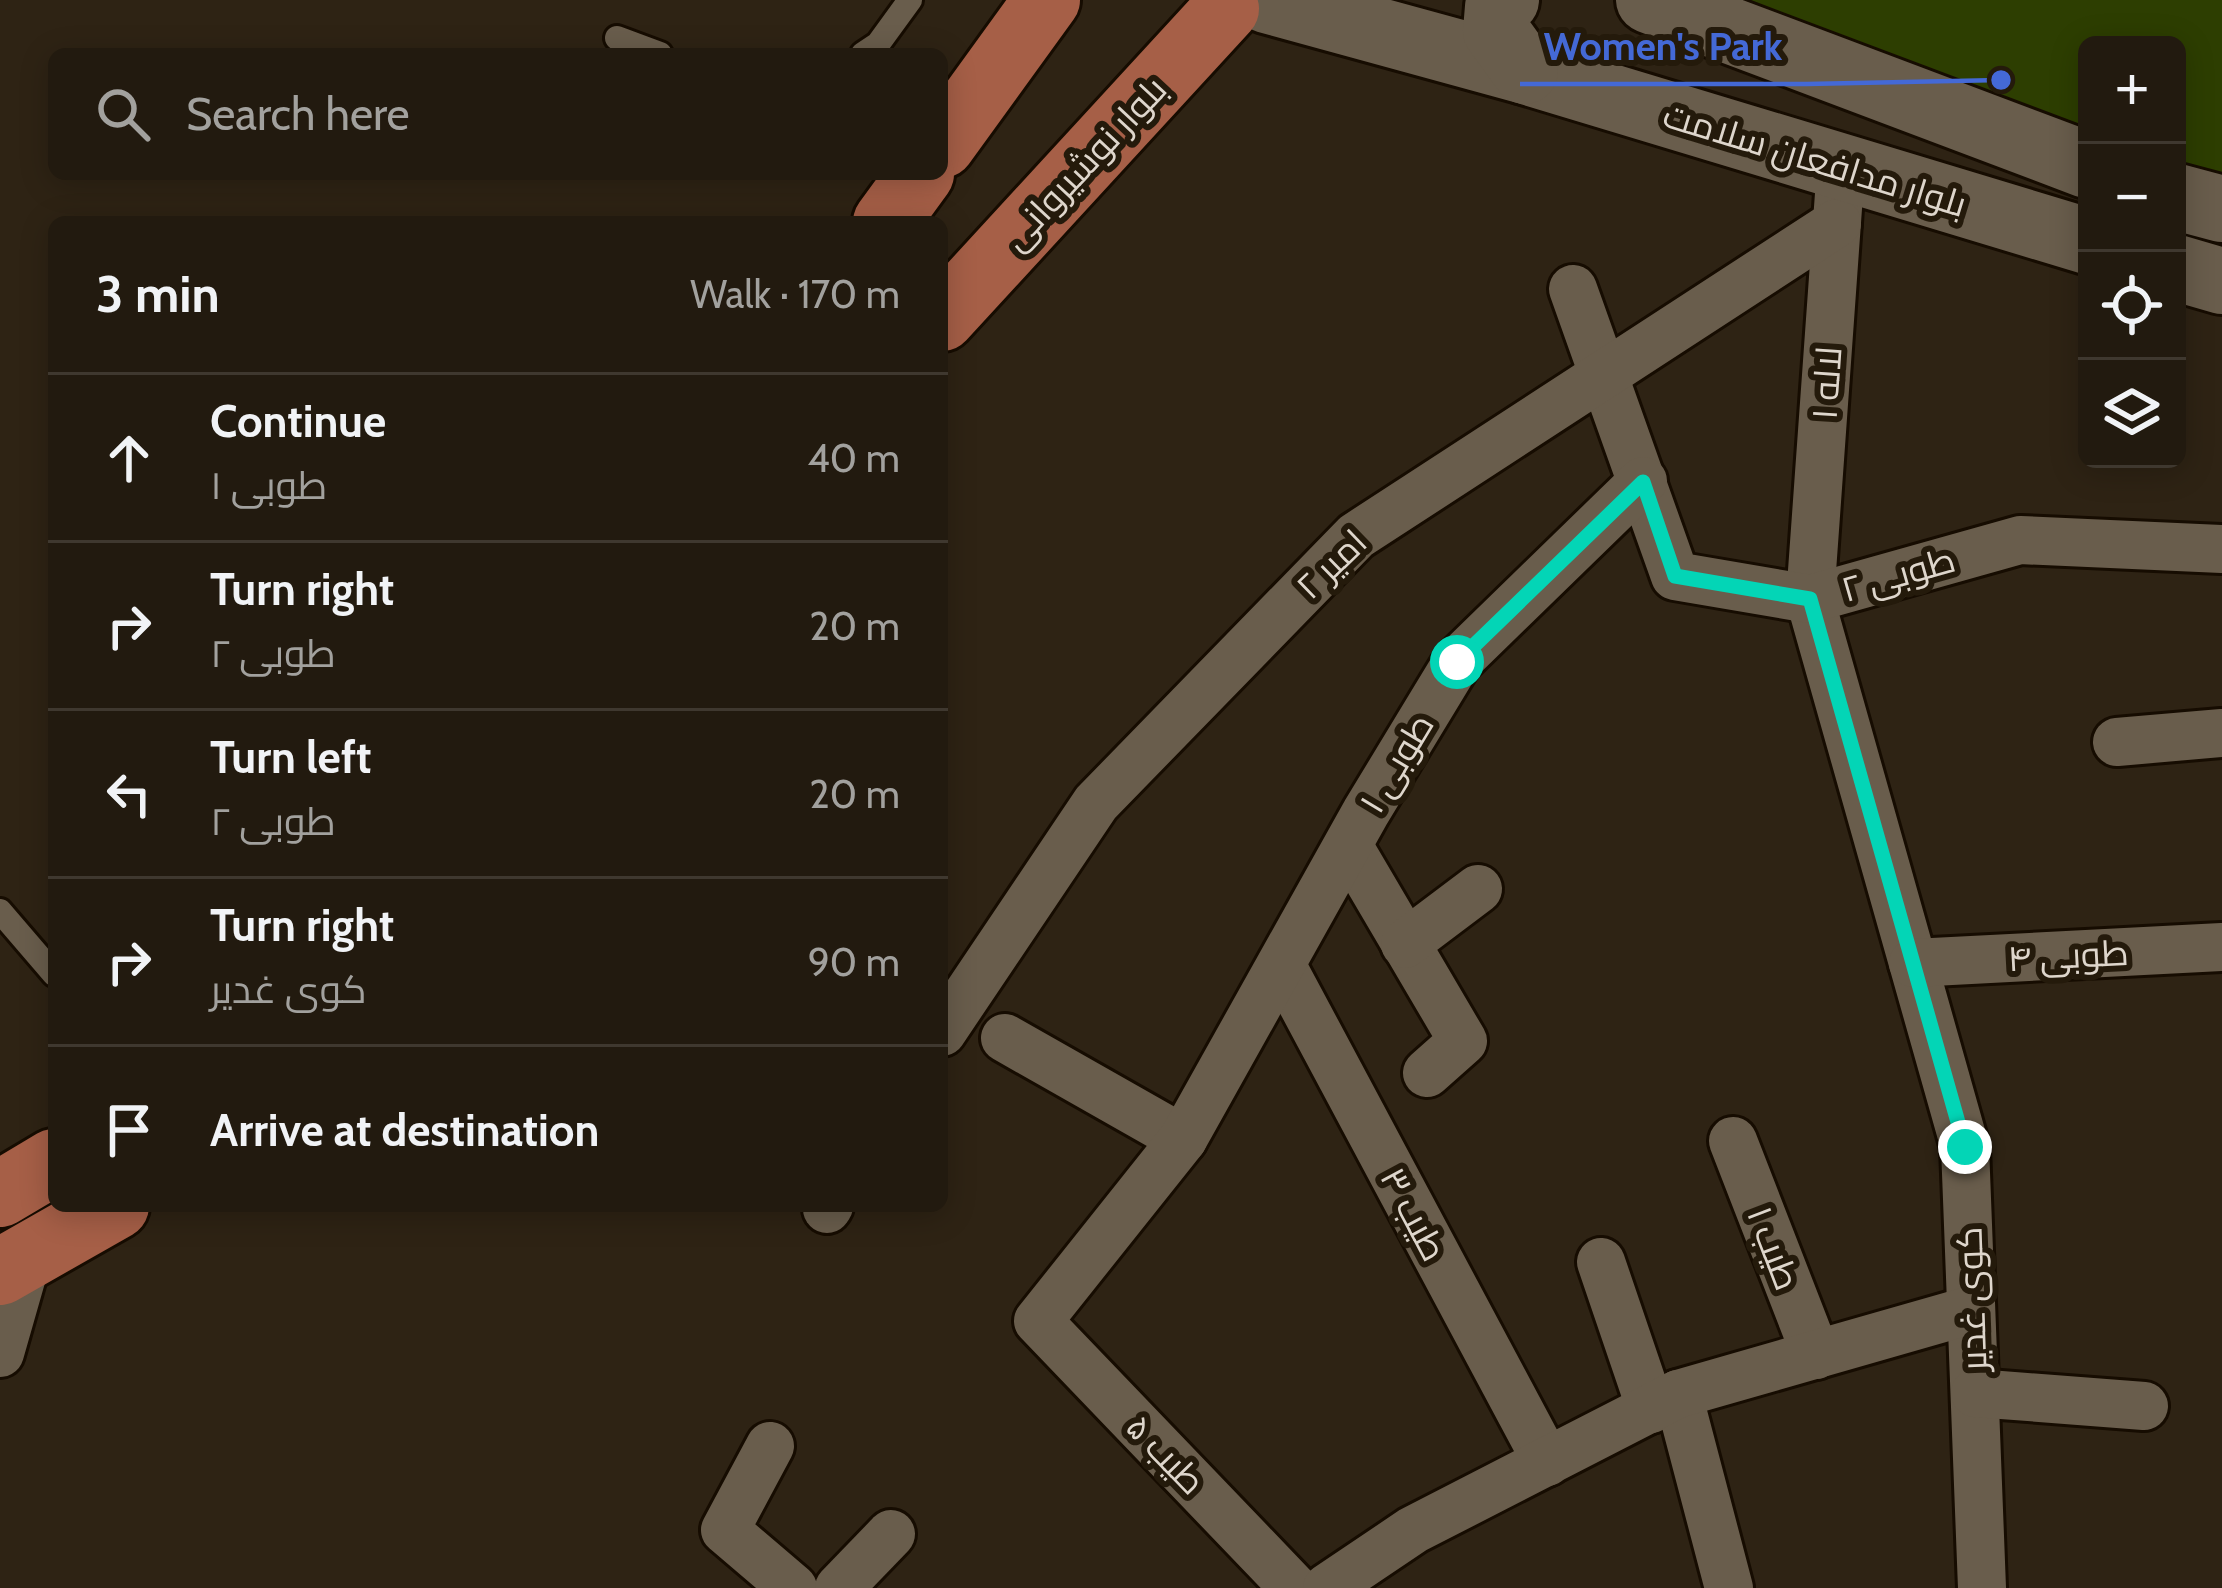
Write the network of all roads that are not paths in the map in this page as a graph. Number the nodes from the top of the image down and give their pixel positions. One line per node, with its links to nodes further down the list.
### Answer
1 (910, 0): 8 (lane)
2 (1046, 0): 10 (main road)
3 (1506, 0): 9 (main road)
4 (1649, 0): 11 (main road)
5 (1231, 2): 9 (main road, بلوار مدافعان سلامت); 21 (main road, بلوار نوشیروانی)
6 (617, 38): 7 (lane)
7 (644, 48)
8 (872, 48)
9 (1525, 71): 13 (main road, بلوار مدافعان سلامت)
10 (948, 137)
11 (2078, 162)
12 (917, 180): 16 (main road)
13 (1839, 195): 17 (main road, بلوار مدافعان سلامت); 22 (street, امیر ۲); 25 (street, لاله ۱)
14 (2186, 199): 15 (main road)
15 (2222, 208)
16 (890, 216)
17 (2078, 239)
18 (2186, 271): 19 (main road)
19 (2222, 281)
20 (1573, 289): 22 (street)
21 (948, 311)
22 (1603, 370): 23 (street); 36 (street, امیر ۲)
23 (1643, 482): 25 (street, طوبی ۲); 28 (street, طوبی ۱)
24 (2222, 549): 25 (street, طوبی ۲)
25 (1810, 599): 33 (street, کوی غدیر)
26 (2222, 734): 27 (street)
27 (2116, 742)
28 (1349, 847): 31 (street); 34 (street, طوبی ۱)
29 (1478, 889): 31 (street)
30 (0, 911): 35 (lane)
31 (1406, 944): 38 (street)
32 (2222, 947): 33 (street, طوبی ۴)
33 (1913, 963): 46 (street, کوی غدیر)
34 (1282, 966): 39 (street, طوبی ۱); 54 (street, طیب ۳)
35 (48, 967)
36 (948, 1023)
37 (1005, 1038): 39 (street)
38 (1427, 1073)
39 (1183, 1138): 47 (street, طوبی ۱)
40 (1733, 1142): 49 (street, طیب ۱)
41 (48, 1166): 42 (main road)
42 (0, 1194)
43 (105, 1212): 45 (main road)
44 (1600, 1262): 51 (street)
45 (14, 1264): 48 (street)
46 (1971, 1310): 49 (street); 50 (street, کوی غدیر)
47 (1038, 1321): 58 (street, طیب ۵)
48 (0, 1352)
49 (1816, 1355): 51 (street)
50 (1975, 1393): 52 (street); 61 (street, کوی غدیر)
51 (1664, 1401): 54 (street); 60 (street)
52 (2144, 1406)
53 (770, 1446): 56 (street)
54 (1547, 1462): 59 (street)
55 (891, 1534): 57 (street)
56 (794, 1588)
57 (838, 1588)
58 (1294, 1588)
59 (1327, 1588)
60 (1729, 1588)
61 (1982, 1588)

